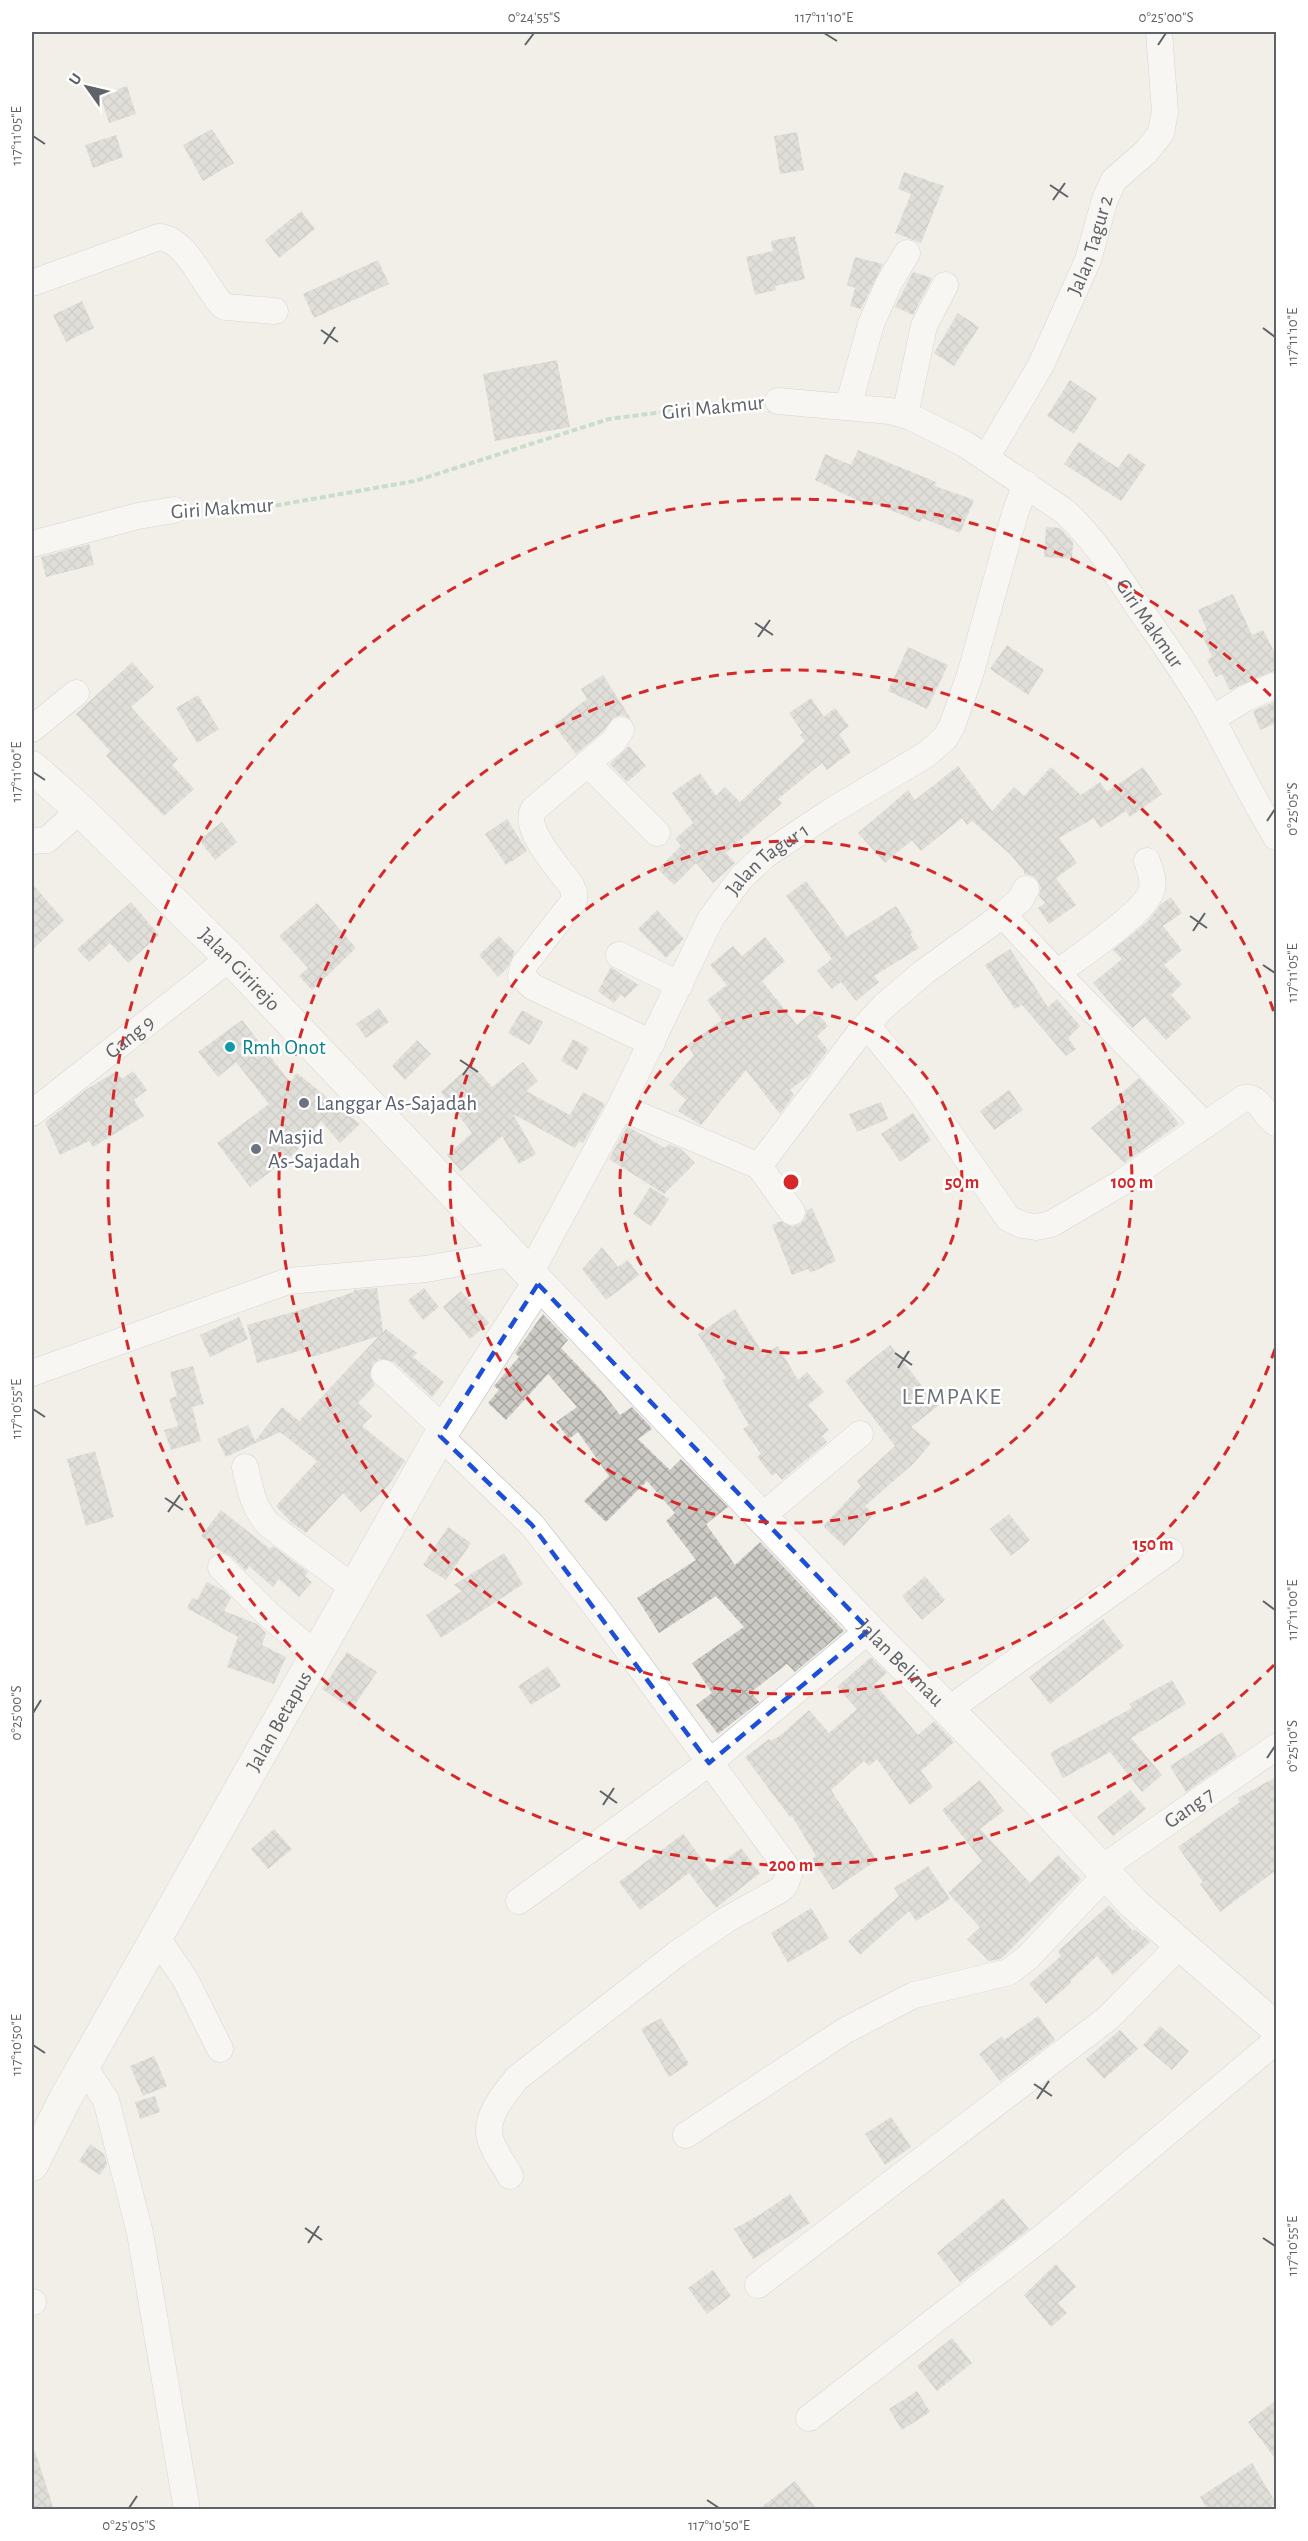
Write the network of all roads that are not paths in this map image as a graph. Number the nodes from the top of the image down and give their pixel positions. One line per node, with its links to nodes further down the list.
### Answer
1 (1159, 32): 9 (street, Jalan Tagur 2)
2 (908, 253): 7 (street)
3 (32, 284): 5 (street)
4 (945, 285): 8 (street)
5 (275, 311)
6 (778, 401): 7 (street, Giri Makmur)
7 (848, 407): 8 (street, Giri Makmur)
8 (905, 415): 9 (street, Giri Makmur)
9 (986, 458): 10 (street, Giri Makmur)
10 (1026, 484): 15 (street, Giri Makmur); 30 (street, Jalan Tagur 1)
11 (174, 510): 12 (street, Giri Makmur)
12 (32, 544)
13 (1276, 685): 15 (street)
14 (76, 693): 16 (street)
15 (1212, 719): 22 (street, Giri Makmur)
16 (32, 729)
17 (621, 730): 18 (street)
18 (588, 764): 21 (street); 32 (street)
19 (32, 767): 20 (street, Jalan Girirejo)
20 (80, 810): 23 (street); 28 (street, Jalan Girirejo)
21 (657, 833)
22 (1276, 837)
23 (32, 841)
24 (1147, 861): 29 (street)
25 (1026, 889): 26 (street)
26 (1003, 915): 29 (street); 31 (street)
27 (620, 955): 30 (street)
28 (230, 958): 34 (street, Gang 9); 39 (street, Jalan Girirejo)
29 (1057, 973): 36 (street)
30 (680, 985): 32 (street, Jalan Tagur 1)
31 (867, 1025): 36 (street); 37 (street)
32 (652, 1043): 33 (street, Jalan Tagur 1)
33 (620, 1107): 37 (street); 39 (street, Jalan Tagur 1)
34 (32, 1113)
35 (1276, 1122): 36 (street)
36 (1205, 1125)
37 (759, 1166): 38 (street)
38 (792, 1212)
39 (526, 1271): 40 (street); 42 (street, Jalan Betapus); 45 (street, Jalan Belimau)
40 (32, 1373)
41 (384, 1373): 42 (street)
42 (442, 1432): 48 (street, Jalan Betapus); 53 (street)
43 (860, 1434): 45 (street)
44 (245, 1467): 48 (street)
45 (761, 1517): 49 (street, Jalan Belimau)
46 (1170, 1551): 51 (street)
47 (221, 1567): 50 (street)
48 (354, 1588): 50 (street, Jalan Betapus)
49 (869, 1630): 51 (street, Jalan Belimau); 53 (street)
50 (316, 1655): 56 (street, Jalan Betapus)
51 (948, 1710): 54 (street, Jalan Belimau)
52 (1276, 1747): 54 (street, Gang 7)
53 (709, 1763): 55 (street); 64 (street)
54 (1104, 1871): 57 (street, Jalan Belimau); 62 (street, Gang 7)
55 (519, 1901)
56 (157, 1938): 60 (street); 61 (street, Jalan Betapus)
57 (1180, 1945): 58 (street, Jalan Belimau); 65 (street)
58 (1276, 2028)
59 (1276, 2041): 66 (street)
60 (220, 2049)
61 (84, 2067): 63 (street, Jalan Betapus); 67 (street)
62 (686, 2134)
63 (32, 2165)
64 (510, 2176)
65 (758, 2285)
66 (809, 2418)
67 (187, 2510)

